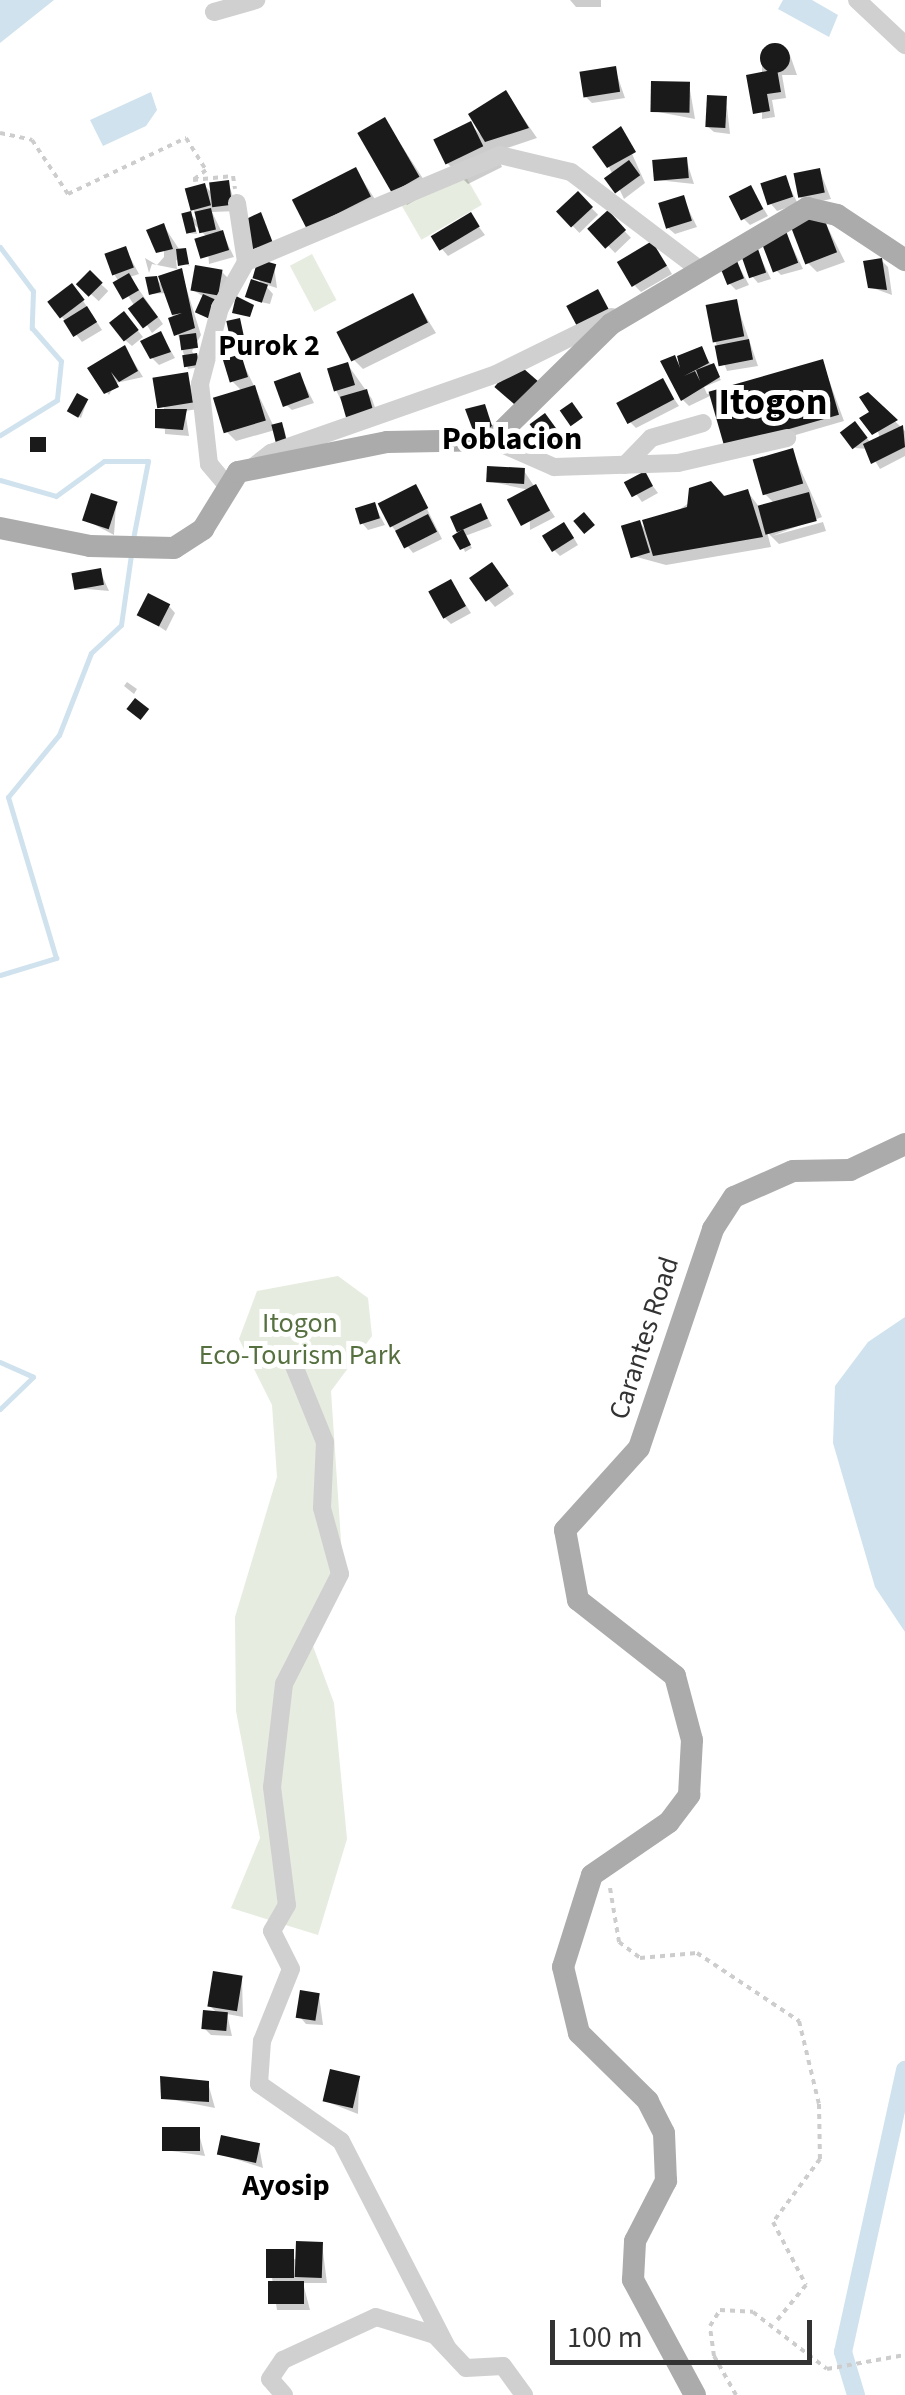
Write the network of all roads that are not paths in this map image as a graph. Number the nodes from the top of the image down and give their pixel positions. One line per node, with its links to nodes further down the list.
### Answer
1 (256, 0): 3 (street)
2 (857, 0): 4 (street)
3 (214, 12)
4 (905, 45)
5 (237, 203): 7 (street)
6 (905, 260): 8 (main road)
7 (246, 262): 8 (street); 15 (street)
8 (696, 267): 9 (main road)
9 (636, 308): 12 (main road); 14 (street)
10 (703, 423): 13 (street)
11 (787, 438): 13 (street)
12 (493, 440): 13 (street); 14 (main road)
13 (625, 465)
14 (253, 467): 15 (main road)
15 (225, 483): 16 (main road)
16 (0, 528)
17 (905, 1144): 22 (main road, Carantes Road)
18 (290, 1356): 19 (street)
19 (447, 2347): 20 (street); 21 (street)
20 (284, 2395)
21 (524, 2395)
22 (695, 2395)

